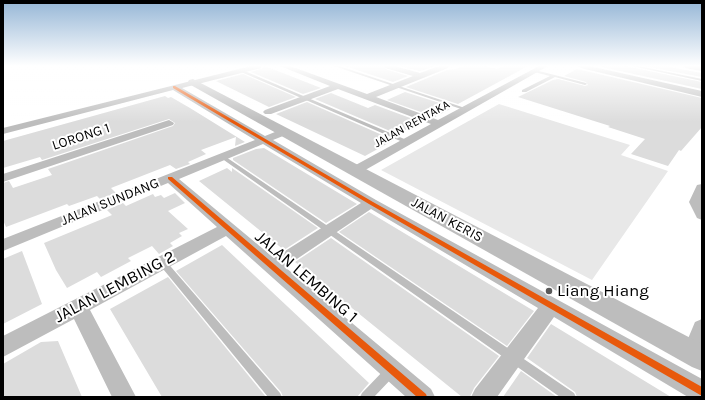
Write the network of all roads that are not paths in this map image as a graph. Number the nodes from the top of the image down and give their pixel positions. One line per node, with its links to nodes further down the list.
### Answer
1 (183, 85): 12 (street)
2 (198, 85): 22 (street, JALAN KERIS)
3 (274, 85): 16 (lane)
4 (334, 85): 10 (street)
5 (392, 85): 11 (lane)
6 (399, 85): 11 (street)
7 (510, 85): 17 (street, JALAN RENTAKA)
8 (537, 85): 13 (lane)
9 (662, 85): 14 (street)
10 (338, 86): 15 (street); 16 (street)
11 (396, 86): 15 (street); 17 (lane)
12 (174, 87): 21 (street); 23 (street)
13 (524, 91)
14 (702, 94)
15 (368, 97): 20 (street)
16 (305, 98): 18 (street); 24 (lane)
17 (466, 109): 20 (street, JALAN RENTAKA)
18 (268, 112)
19 (169, 123): 27 (street, LORONG 1)
20 (439, 124): 24 (street, JALAN RENTAKA)
21 (3, 131)
22 (284, 132): 23 (street, JALAN SUNDANG); 26 (street, JALAN KERIS)
23 (265, 140): 25 (street, JALAN SUNDANG); 30 (street)
24 (407, 142): 26 (street, JALAN RENTAKA)
25 (223, 157): 28 (street, JALAN SUNDANG); 33 (lane)
26 (356, 170): 41 (street, JALAN KERIS)
27 (3, 178)
28 (170, 178): 32 (street, JALAN LEMBING 1); 34 (street, JALAN SUNDANG)
29 (702, 188): 31 (street)
30 (371, 203): 33 (street); 37 (street)
31 (702, 215)
32 (228, 228): 35 (street, JALAN LEMBING 2); 36 (street, JALAN LEMBING 1)
33 (328, 230): 36 (street); 42 (lane)
34 (3, 245)
35 (162, 262): 38 (street, JALAN LEMBING 2); 46 (lane)
36 (273, 267): 43 (street, JALAN LEMBING 1)
37 (552, 305): 42 (street); 44 (street)
38 (78, 307): 40 (street, JALAN LEMBING 2); 45 (street)
39 (702, 327): 41 (street)
40 (3, 347)
41 (698, 355)
42 (512, 356): 49 (street); 50 (lane)
43 (392, 370): 47 (lane); 48 (street, JALAN LEMBING 1)
44 (702, 392)
45 (124, 397)
46 (276, 397)
47 (366, 397)
48 (423, 397)
49 (483, 397)
50 (570, 397)

